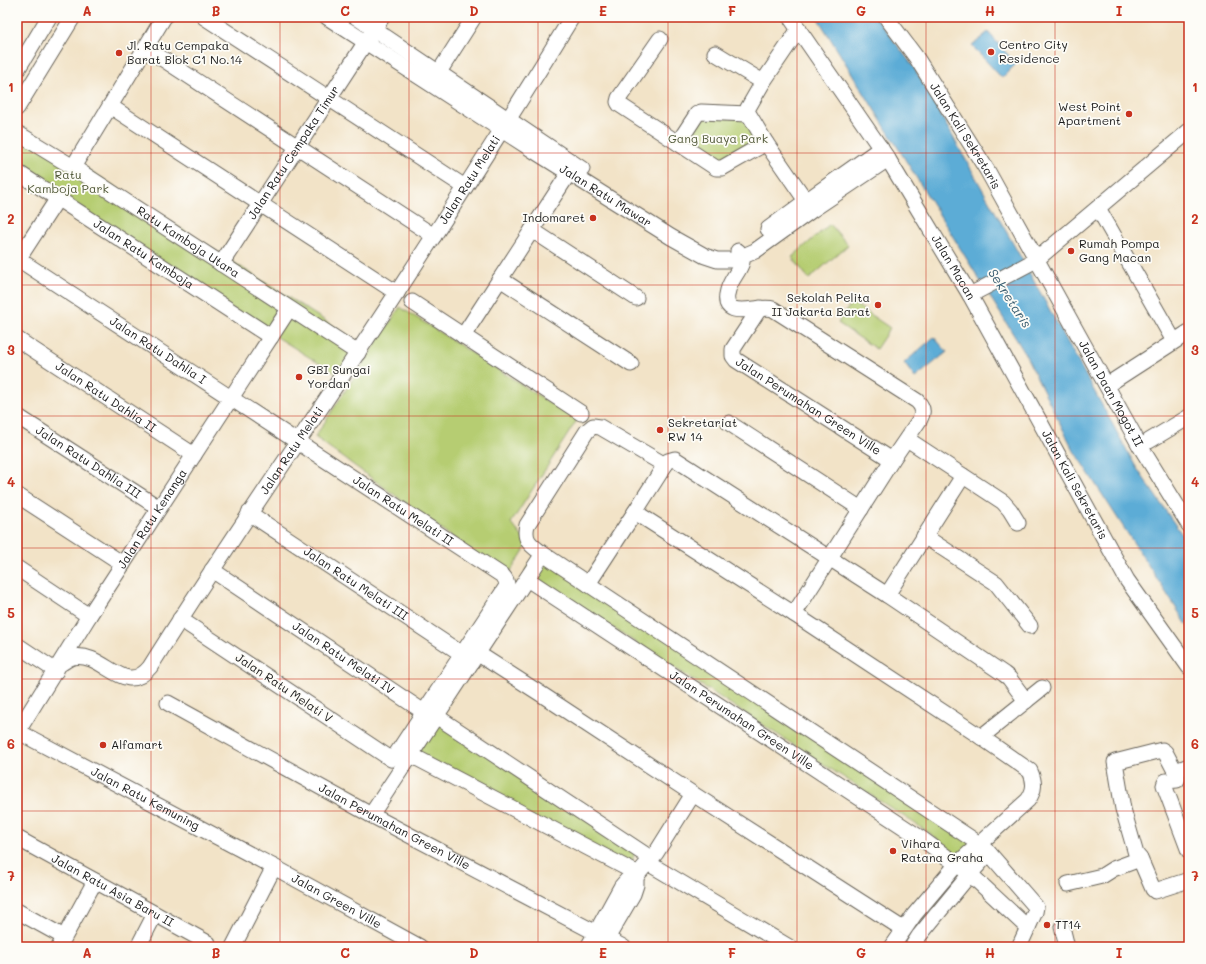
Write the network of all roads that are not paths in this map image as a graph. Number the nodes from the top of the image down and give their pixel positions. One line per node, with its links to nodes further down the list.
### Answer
1 (49, 17): 17 (street)
2 (73, 17): 22 (street)
3 (164, 17): 15 (street)
4 (204, 17): 20 (street)
5 (327, 17): 14 (street, Jalan Ratu Mawar)
6 (356, 17): 11 (street, Jalan Ratu Mawar)
7 (474, 17): 18 (street)
8 (572, 17): 24 (street, Jalan Ratu Melati)
9 (790, 17): 12 (street, Jalan Macan)
10 (886, 17): 43 (street, Jalan Kali Sekretaris)
11 (378, 23): 14 (street, Jalan Ratu Cempaka Timur); 18 (street, Jalan Ratu Mawar)
12 (799, 29): 19 (street); 30 (street, Jalan Macan)
13 (660, 39): 27 (street)
14 (366, 42): 20 (street, Jalan Ratu Cempaka Timur); 24 (street, Jalan Ratu Mawar)
15 (146, 48): 21 (street); 29 (street)
16 (715, 53): 19 (street)
17 (17, 70)
18 (439, 72): 24 (street, Jalan Ratu Mawar)
19 (763, 82): 23 (street)
20 (329, 99): 29 (street, Jalan Ratu Cempaka Timur); 34 (street)
21 (110, 106): 31 (street); 36 (street)
22 (17, 108)
23 (748, 114): 27 (street); 28 (street)
24 (505, 125): 33 (street, Jalan Ratu Mawar); 34 (street, Jalan Ratu Melati); 41 (street, Jalan Ratu Mawar)
25 (1189, 131): 38 (street, Jalan Macan)
26 (17, 133): 31 (street, Ratu Kamboja Utara)
27 (678, 143): 28 (street)
28 (766, 143): 37 (street)
29 (298, 147): 36 (street, Jalan Ratu Cempaka Timur); 40 (street)
30 (884, 153): 37 (street, Jalan Ratu Mawar); 47 (street, Jalan Macan)
31 (73, 167): 44 (street, Ratu Kamboja Utara)
32 (17, 172): 35 (street, Jalan Ratu Kamboja)
33 (569, 173): 39 (street); 41 (street, Jalan Ratu Mawar)
34 (465, 187): 40 (street, Jalan Ratu Melati)
35 (58, 198): 42 (street); 54 (street, Jalan Ratu Kamboja)
36 (260, 204): 44 (street, Jalan Ratu Cempaka Timur); 46 (street)
37 (809, 205): 41 (street, Jalan Ratu Mawar)
38 (1098, 208): 43 (street, Jalan Macan); 56 (street)
39 (532, 230): 45 (street); 48 (street)
40 (434, 236): 46 (street, Jalan Ratu Melati)
41 (739, 254): 51 (street, Jalan Perumahan Green Ville)
42 (18, 260): 60 (street, Jalan Ratu Dahlia I)
43 (1033, 262): 47 (street, Jalan Macan); 59 (street, Jalan Daan Mogot II)
44 (221, 264): 50 (street, Ratu Kamboja Utara)
45 (500, 279): 53 (street); 58 (street)
46 (397, 293): 57 (street, Jalan Ratu Melati)
47 (972, 294): 95 (street, Jalan Kali Sekretaris)
48 (636, 298)
49 (412, 302): 53 (street)
50 (289, 308): 54 (street, Jalan Ratu Kenanga); 57 (street, Ratu Kamboja Utara)
51 (760, 308): 65 (street, Jalan Perumahan Green Ville); 69 (street, Jalan Perumahan Green Ville)
52 (1189, 332): 56 (street)
53 (463, 336): 61 (street)
54 (271, 337): 60 (street, Jalan Ratu Kenanga)
55 (17, 339): 68 (street, Jalan Ratu Dahlia II)
56 (1174, 341): 59 (street)
57 (358, 353): 66 (street, Jalan Ratu Melati)
58 (631, 364)
59 (1107, 385): 78 (street, Jalan Daan Mogot II)
60 (231, 398): 66 (street, Jalan Ratu Dahlia I); 68 (street, Jalan Ratu Kenanga)
61 (580, 413)
62 (17, 416): 73 (street, Jalan Ratu Dahlia III)
63 (1189, 417): 67 (street)
64 (729, 423): 74 (street)
65 (907, 439): 69 (street, Jalan Perumahan Green Ville); 71 (street)
66 (298, 441): 76 (street, Jalan Ratu Melati); 93 (street, Jalan Ratu Melati II)
67 (1149, 441)
68 (194, 455): 73 (street, Jalan Ratu Kenanga)
69 (892, 460): 74 (street, Jalan Perumahan Green Ville)
70 (664, 465): 75 (street); 80 (street); 81 (street)
71 (963, 476): 77 (street); 79 (street)
72 (17, 495): 82 (street)
73 (159, 508): 82 (street, Jalan Ratu Kenanga)
74 (861, 509): 81 (street, Jalan Perumahan Green Ville)
75 (635, 512): 86 (street); 88 (street)
76 (249, 513): 84 (street, Jalan Ratu Melati); 93 (street, Jalan Ratu Melati III)
77 (1018, 524)
78 (1189, 525)
79 (924, 536): 87 (street); 91 (street)
80 (543, 554): 85 (street); 86 (street)
81 (830, 558): 87 (street); 88 (street, Jalan Perumahan Green Ville)
82 (123, 564): 89 (street, Jalan Ratu Kenanga)
83 (17, 568): 89 (street)
84 (212, 570): 90 (street, Jalan Ratu Melati); 99 (street, Jalan Ratu Melati IV)
85 (527, 578): 93 (street); 111 (street, Jalan Perumahan Green Ville)
86 (588, 584): 108 (street)
87 (887, 595): 97 (street)
88 (794, 614): 101 (street)
89 (90, 616): 94 (street, Jalan Ratu Kenanga)
90 (180, 619): 94 (street, Jalan Ratu Melati); 99 (street, Jalan Ratu Melati V)
91 (1030, 626)
92 (17, 644): 94 (street)
93 (469, 654): 99 (street); 105 (street)
94 (59, 667): 100 (street, Jalan Ratu Kenanga)
95 (1189, 667)
96 (1042, 688): 97 (street)
97 (1026, 701): 101 (street)
98 (168, 703): 106 (street, Jalan Perumahan Green Ville)
99 (430, 714): 102 (street); 113 (street)
100 (18, 731): 112 (street, Jalan Ratu Kemuning)
101 (981, 737): 108 (street)
102 (411, 755): 106 (street); 113 (street)
103 (1189, 766): 104 (street)
104 (1175, 771): 109 (street); 110 (street)
105 (693, 794): 113 (street); 122 (street)
106 (371, 815): 123 (street, Jalan Perumahan Green Ville)
107 (17, 838): 116 (street, Jalan Ratu Asia Baru II)
108 (983, 848): 111 (street); 114 (street); 121 (street)
109 (1189, 850)
110 (1140, 859): 115 (street); 117 (street)
111 (956, 864): 114 (street, Jalan Perumahan Green Ville); 122 (street)
112 (274, 867): 127 (street); 128 (street, Jalan Green Ville)
113 (643, 869): 123 (street); 131 (street)
114 (970, 874): 121 (street, Jalan Perumahan Green Ville); 133 (street)
115 (1189, 880)
116 (95, 881): 119 (street, Jalan Ratu Asia Baru II); 124 (street)
117 (1068, 884)
118 (17, 911): 124 (street)
119 (156, 914): 125 (street, Jalan Ratu Asia Baru II); 126 (street)
120 (1062, 926): 135 (street)
121 (1028, 928): 134 (street)
122 (903, 929): 132 (street)
123 (602, 940): 129 (street); 130 (street, Jalan Perumahan Green Ville)
124 (61, 942)
125 (208, 943)
126 (138, 947)
127 (233, 947)
128 (420, 947)
129 (588, 947)
130 (623, 947)
131 (789, 947)
132 (892, 947)
133 (912, 947)
134 (1019, 947)
135 (1065, 947)

